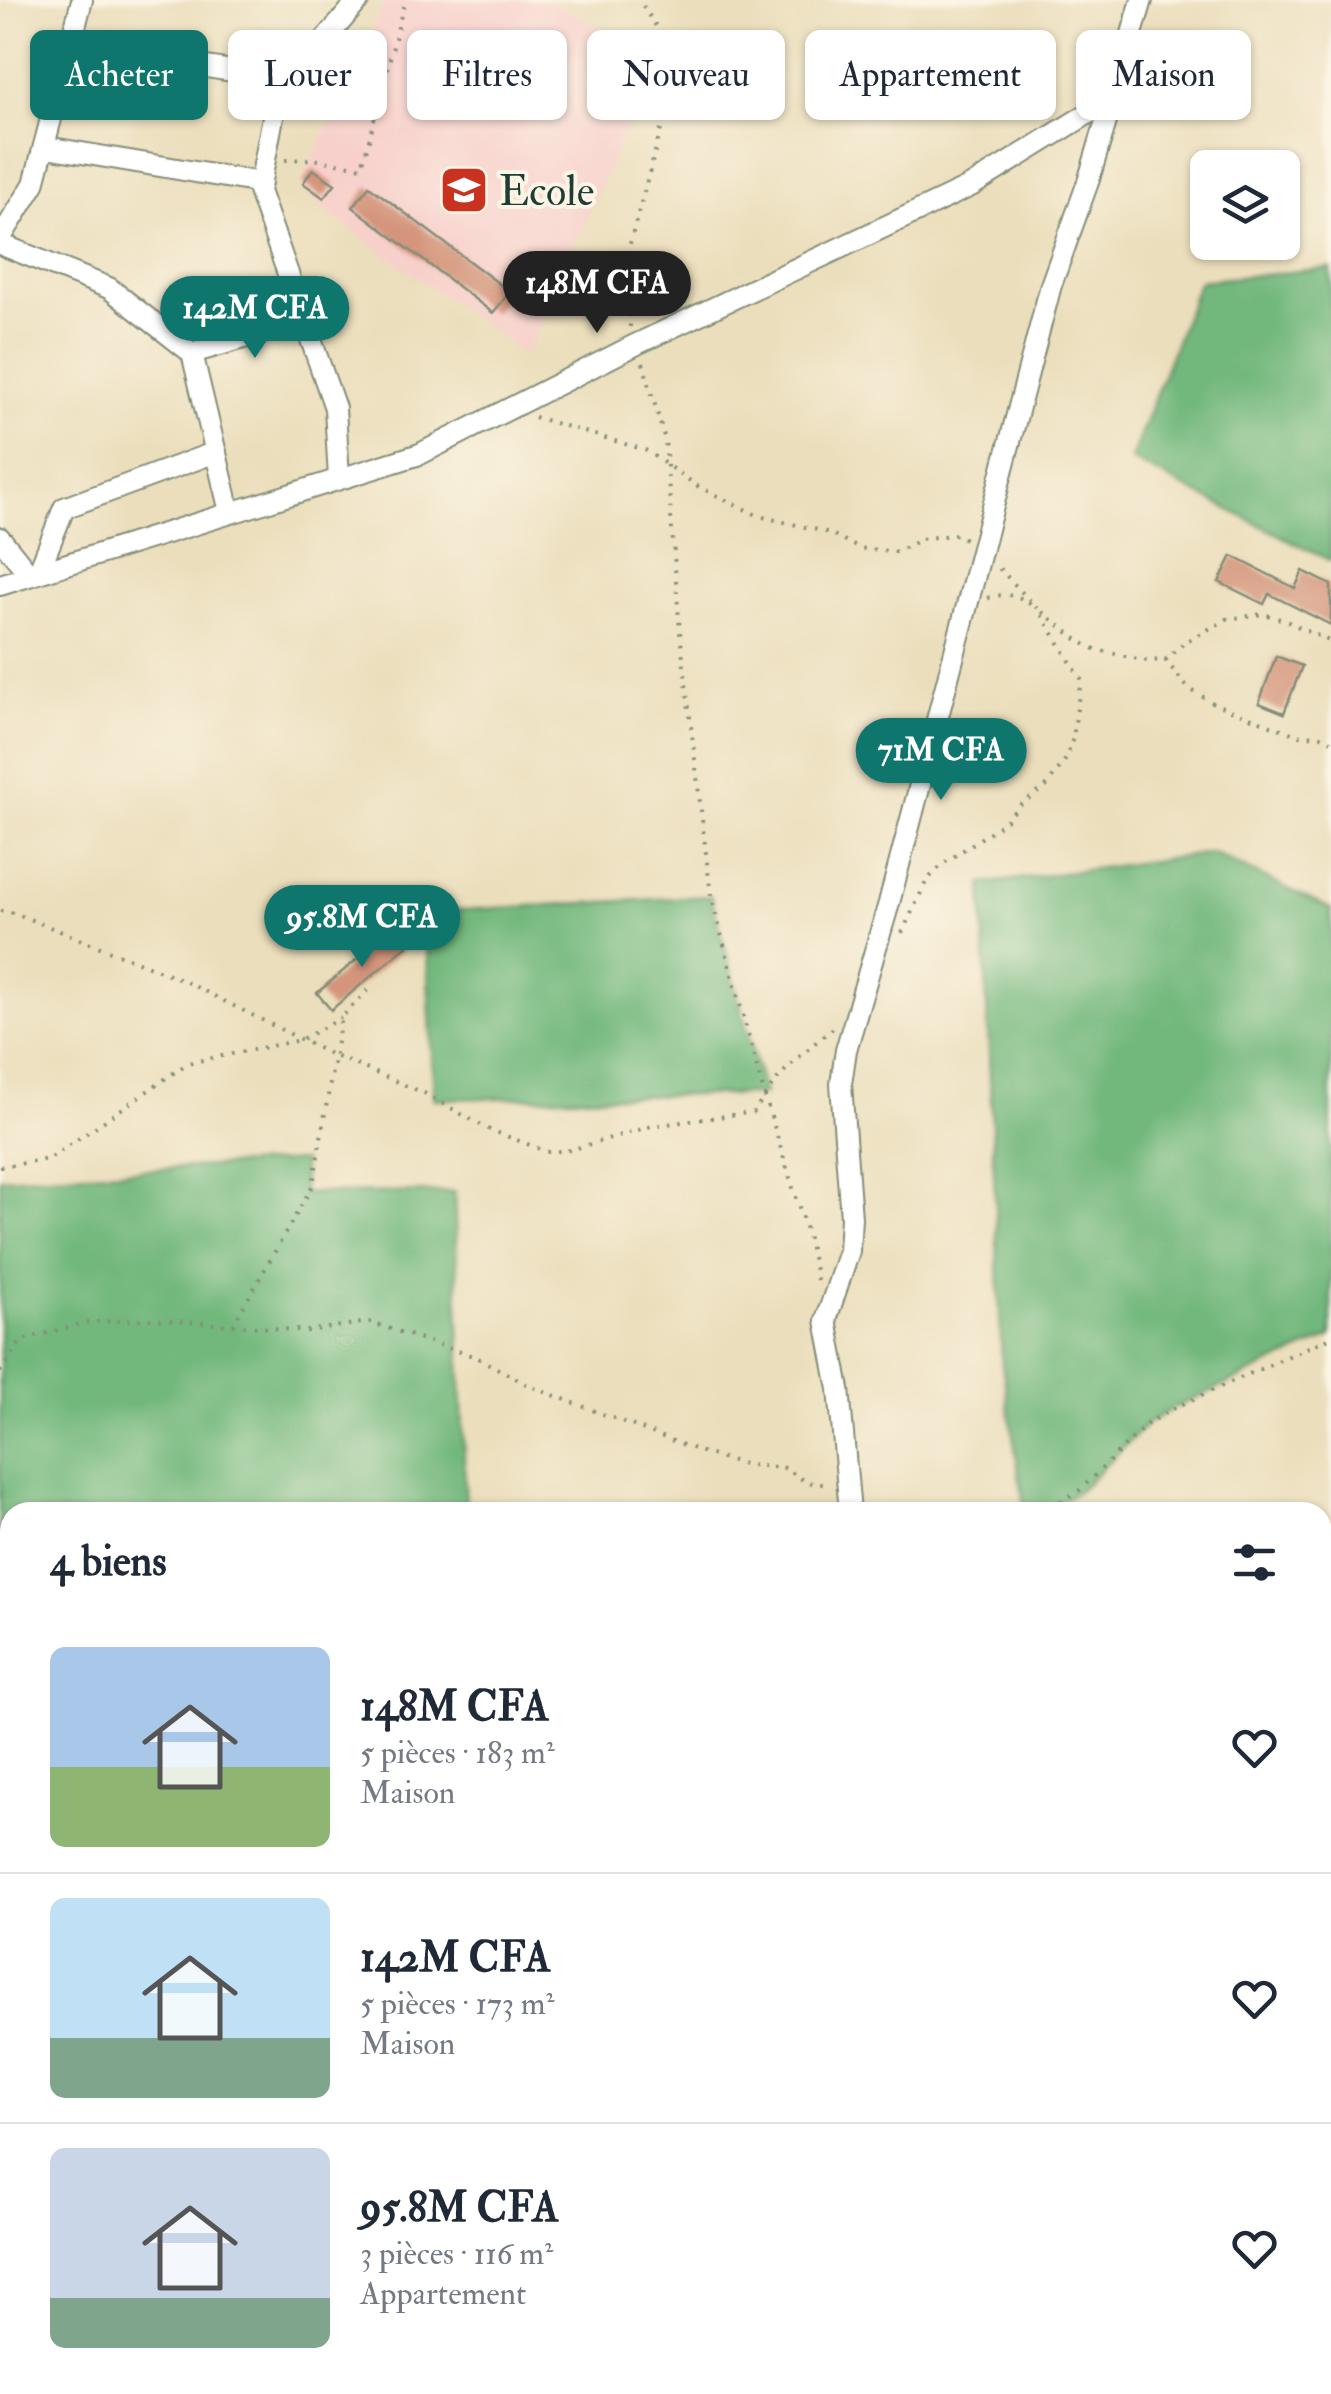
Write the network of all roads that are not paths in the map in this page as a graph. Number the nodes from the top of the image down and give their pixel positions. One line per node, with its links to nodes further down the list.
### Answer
1 (82, 0): 4 (street)
2 (359, 0): 5 (street)
3 (1142, 0): 6 (street)
4 (75, 30)
5 (334, 30)
6 (1133, 30)
7 (53, 120): 11 (street)
8 (273, 120): 12 (street)
9 (1078, 120): 17 (street)
10 (1107, 120): 22 (street)
11 (46, 147): 12 (street); 13 (street)
12 (263, 172): 14 (street)
13 (0, 242): 15 (street)
14 (304, 321): 15 (street); 17 (street)
15 (192, 353): 16 (street)
16 (216, 452): 18 (street); 20 (street)
17 (339, 479): 18 (street)
18 (230, 512): 20 (street)
19 (0, 538): 20 (street)
20 (34, 572): 21 (street)
21 (0, 585)
22 (850, 1502)

